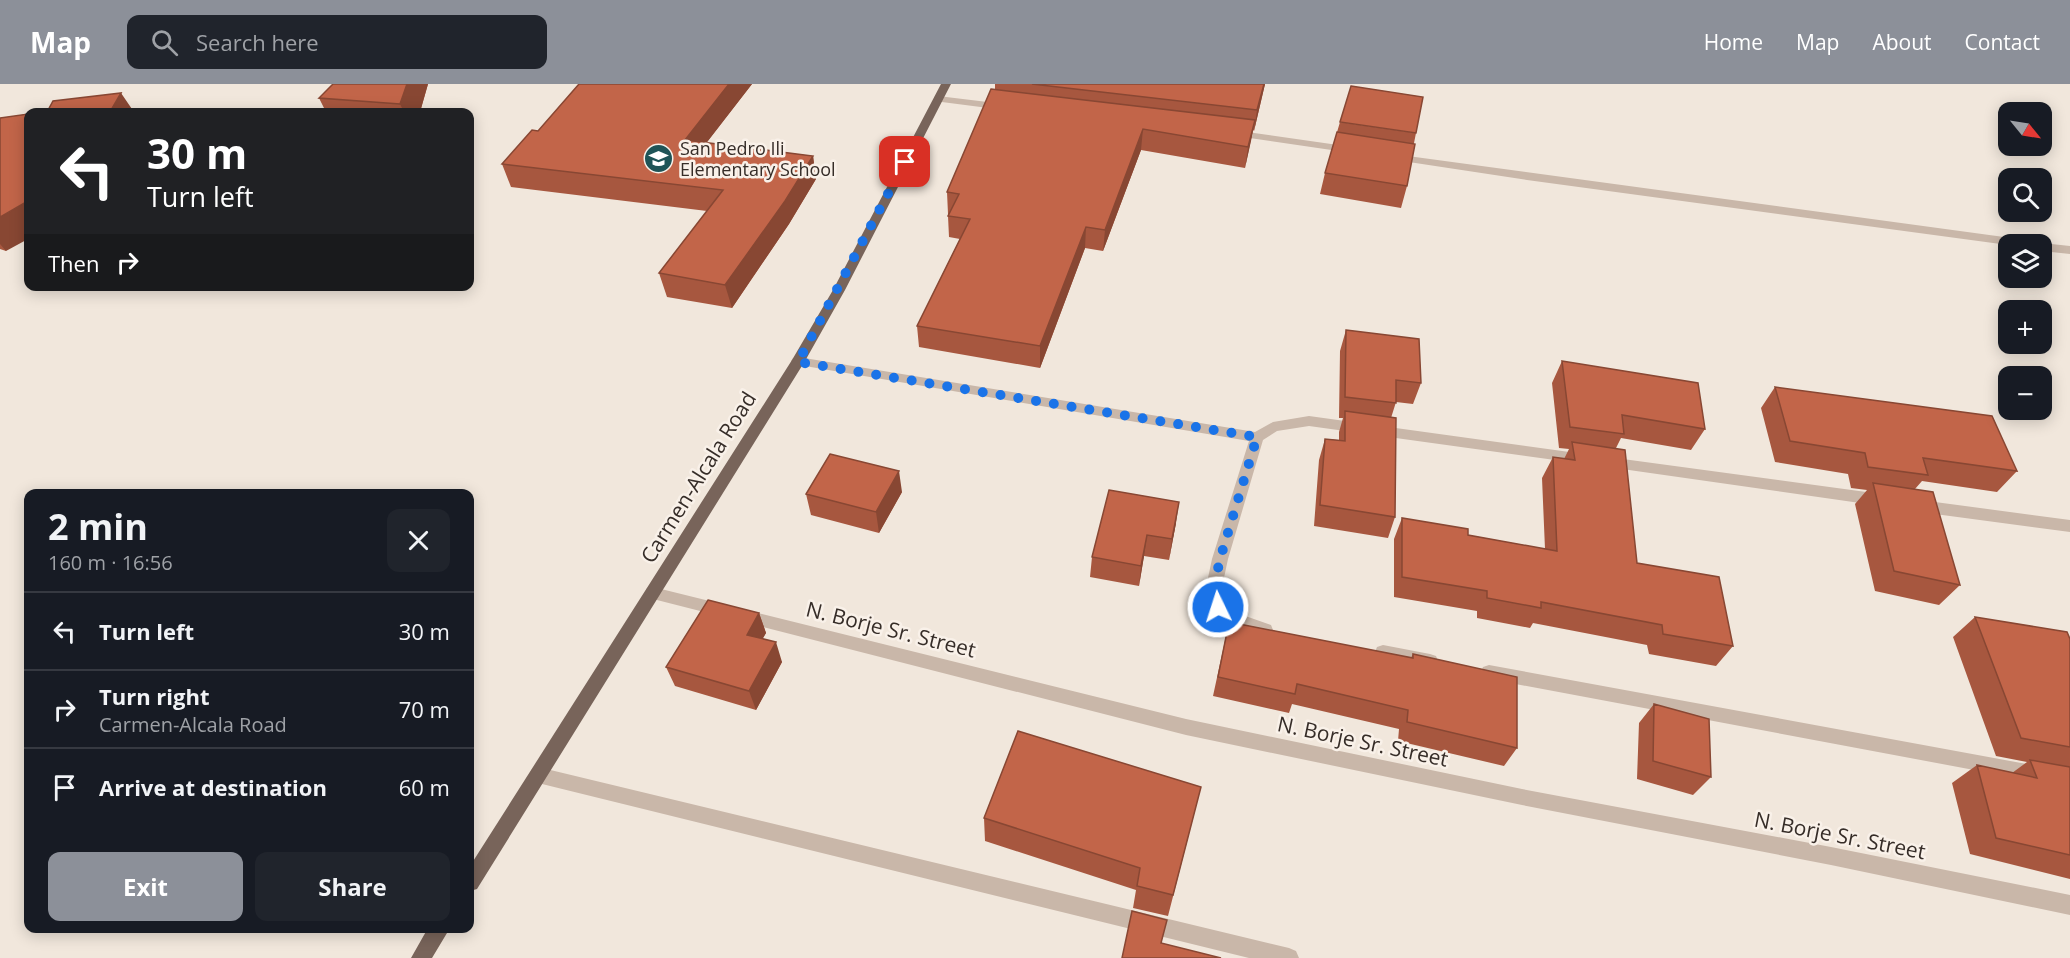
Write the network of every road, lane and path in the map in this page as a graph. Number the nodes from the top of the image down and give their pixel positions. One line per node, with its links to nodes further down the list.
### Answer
1 (946, 84): 2 (main road, Carmen-Alcala Road)
2 (938, 99): 3 (street); 10 (main road, Carmen-Alcala Road)
3 (1013, 107)
4 (1226, 131): 5 (street)
5 (1361, 152)
6 (1385, 155): 7 (street)
7 (1998, 240)
8 (2052, 248): 9 (street)
9 (2070, 250)
10 (798, 362): 11 (street); 13 (main road, Carmen-Alcala Road)
11 (1257, 437): 12 (street); 14 (street)
12 (2070, 526)
13 (654, 593): 18 (main road, Carmen-Alcala Road); 21 (street, N. Borje Sr. Street)
14 (1285, 634)
15 (1367, 649): 16 (street)
16 (1449, 664)
17 (1473, 669): 19 (street)
18 (538, 775): 20 (main road, Carmen-Alcala Road); 24 (street)
19 (2070, 780)
20 (474, 876)
21 (2070, 905)
22 (437, 933): 23 (main road)
23 (421, 958)
24 (1289, 958)

